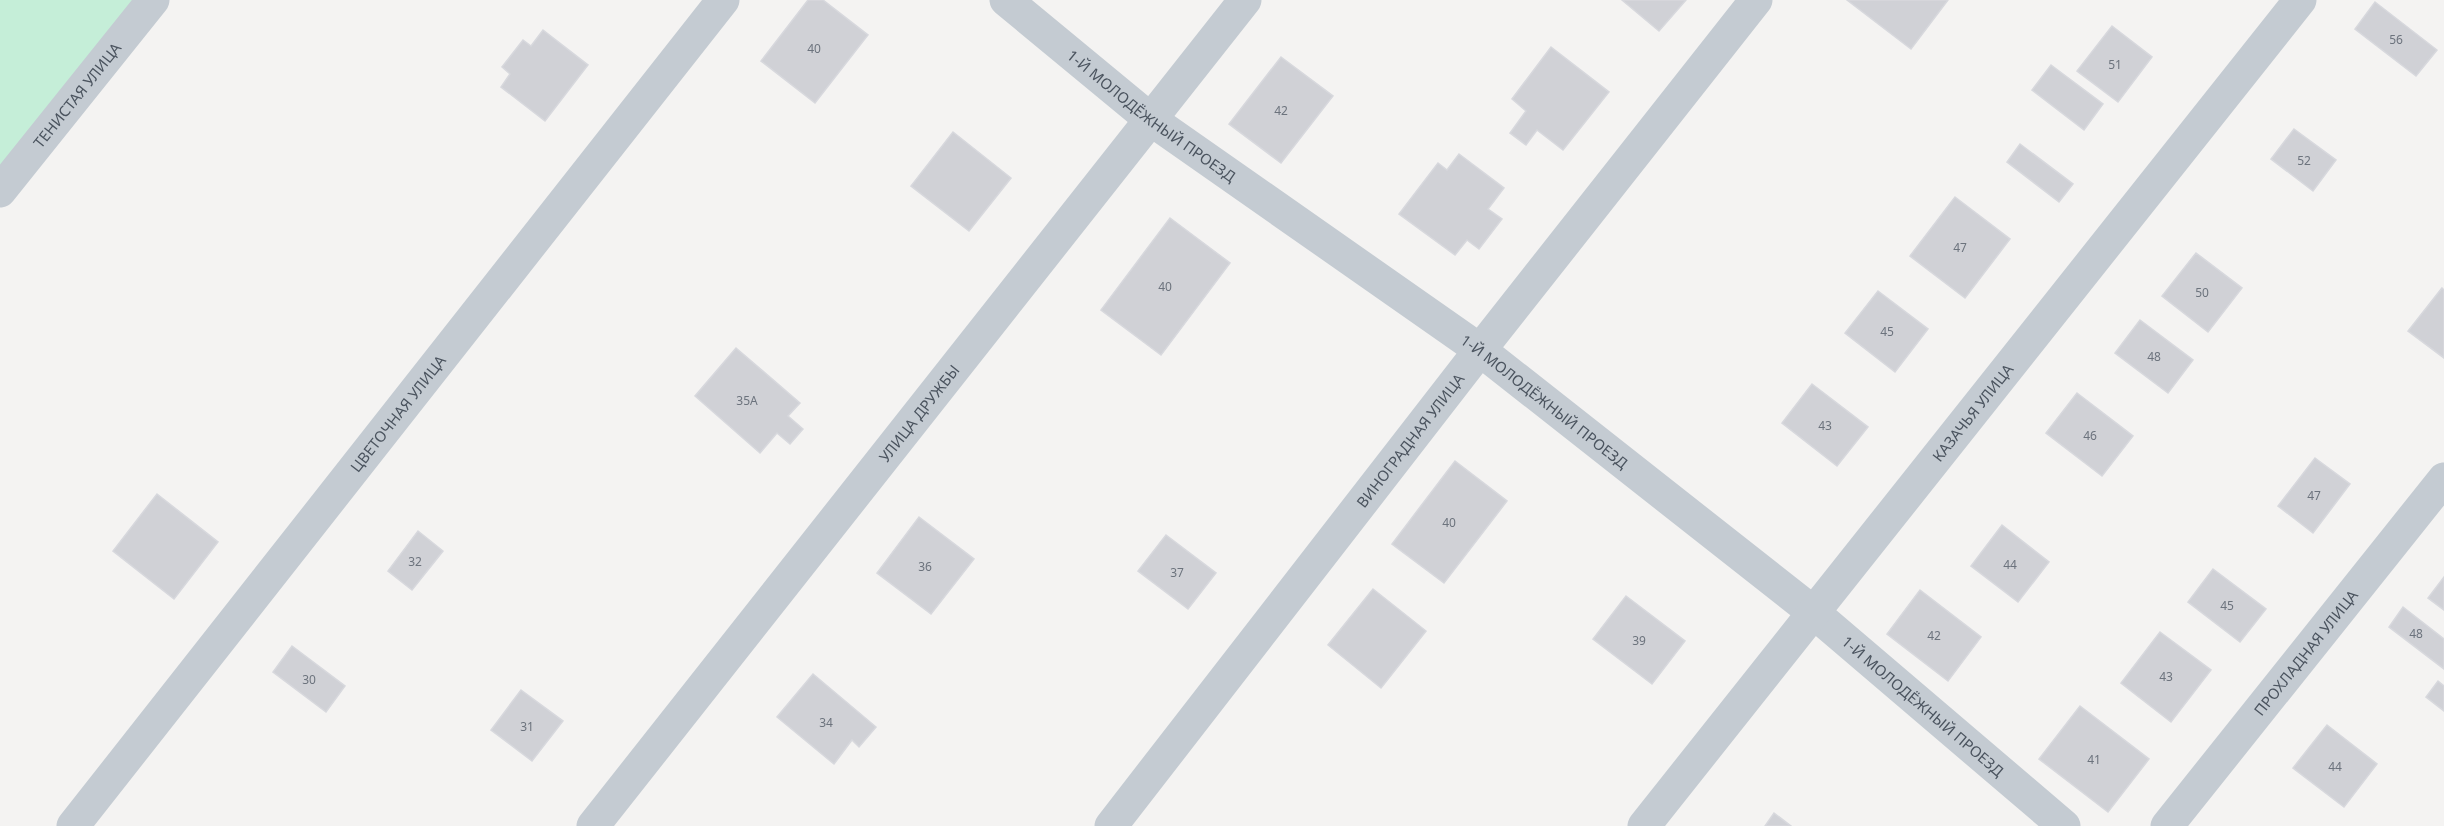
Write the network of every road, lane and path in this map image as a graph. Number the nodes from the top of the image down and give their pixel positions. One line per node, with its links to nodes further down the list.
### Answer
1 (153, 0): 8 (street, ТЕНИСТАЯ УЛИЦА)
2 (723, 0): 12 (street, ЦВЕТОЧНАЯ УЛИЦА)
3 (1006, 0): 7 (street, 1-Й МОЛОДЁЖНЫЙ ПРОЕЗД)
4 (1245, 0): 7 (street, УЛИЦА ДРУЖБЫ)
5 (1756, 0): 9 (street, ВИНОГРАДНАЯ УЛИЦА)
6 (2300, 0): 11 (street, КАЗАЧЬЯ УЛИЦА)
7 (1150, 119): 9 (street, 1-Й МОЛОДЁЖНЫЙ ПРОЕЗД); 13 (street, УЛИЦА ДРУЖБЫ)
8 (0, 191)
9 (1480, 350): 11 (street, 1-Й МОЛОДЁЖНЫЙ ПРОЕЗД); 14 (street, ВИНОГРАДНАЯ УЛИЦА)
10 (2444, 479): 17 (street, ПРОХЛАДНАЯ УЛИЦА)
11 (1813, 612): 15 (street, КАЗАЧЬЯ УЛИЦА); 16 (street, 1-Й МОЛОДЁЖНЫЙ ПРОЕЗД)
12 (73, 826)
13 (593, 826)
14 (1111, 826)
15 (1644, 826)
16 (2064, 826)
17 (2167, 826)

